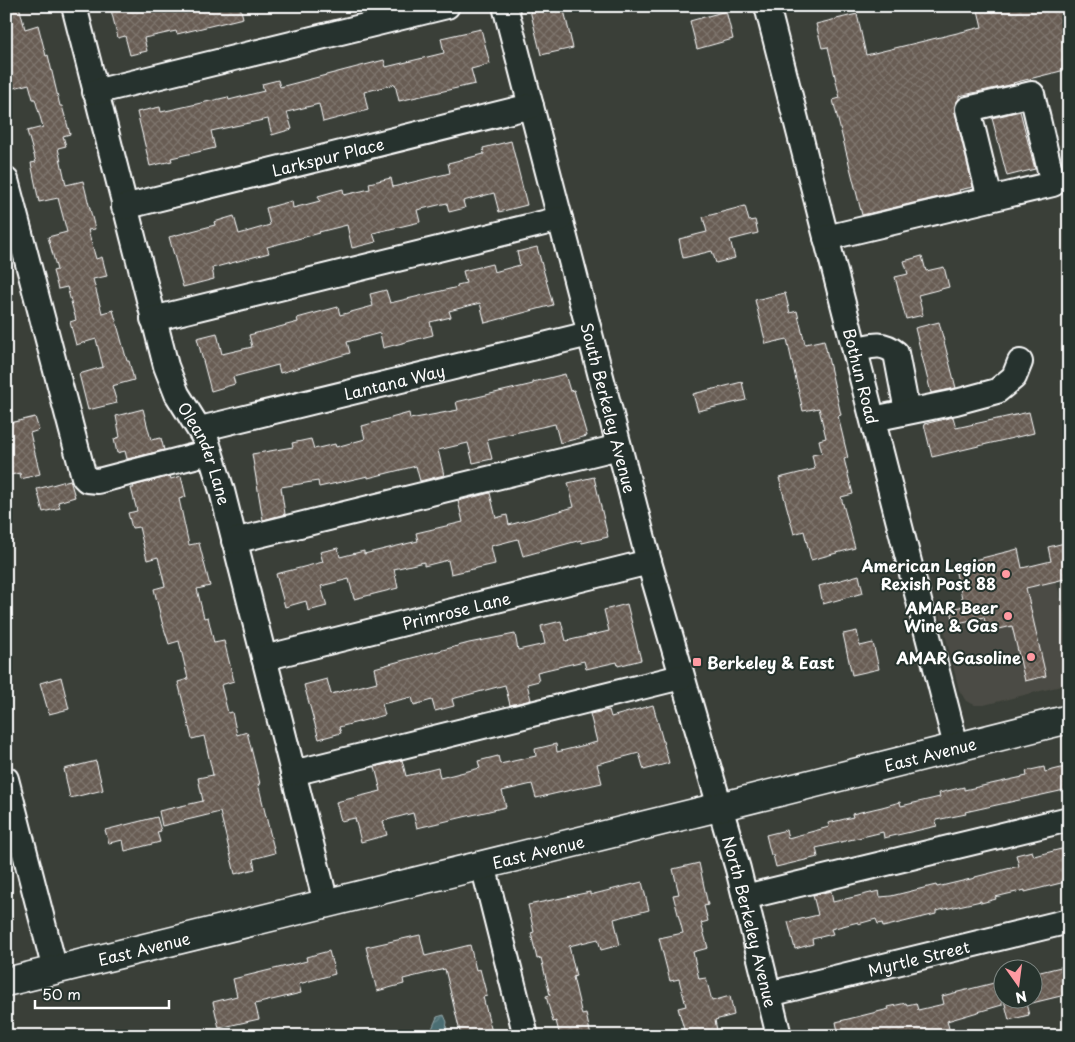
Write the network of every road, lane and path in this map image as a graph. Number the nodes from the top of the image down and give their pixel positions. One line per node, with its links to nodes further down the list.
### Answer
1 (74, 6): 5 (street, Oleander Lane)
2 (446, 6): 5 (street)
3 (505, 6): 6 (street, South Berkeley Avenue)
4 (767, 6): 11 (street, Bothun Road)
5 (95, 92): 9 (street, Oleander Lane)
6 (531, 106): 9 (street, Larkspur Place); 10 (street, South Berkeley Avenue)
7 (6, 180): 20 (street)
8 (990, 199): 8 (street); 11 (street)
9 (124, 207): 12 (street, Oleander Lane)
10 (560, 219): 12 (street); 13 (street, South Berkeley Avenue)
11 (826, 238): 14 (street, Bothun Road)
12 (153, 319): 18 (street, Oleander Lane)
13 (589, 334): 18 (street, Lantana Way); 19 (street, South Berkeley Avenue)
14 (855, 350): 16 (street); 17 (street, Bothun Road)
15 (1020, 362): 16 (street)
16 (907, 411): 17 (street)
17 (873, 419): 26 (street, Bothun Road)
18 (200, 429): 20 (street, Oleander Lane)
19 (619, 446): 21 (street); 22 (street, South Berkeley Avenue)
20 (210, 452): 21 (street, Oleander Lane)
21 (234, 541): 23 (street, Oleander Lane)
22 (648, 562): 23 (street, Primrose Lane); 24 (street, South Berkeley Avenue)
23 (264, 658): 27 (street, Oleander Lane)
24 (681, 677): 27 (street); 29 (street, South Berkeley Avenue)
25 (1069, 718): 26 (main road, East Avenue)
26 (956, 746): 29 (main road, East Avenue)
27 (293, 774): 33 (street, Oleander Lane)
28 (6, 779): 35 (street)
29 (719, 807): 31 (main road, East Avenue); 32 (street, North Berkeley Avenue)
30 (1069, 819): 32 (street)
31 (483, 865): 33 (main road, East Avenue); 38 (street)
32 (745, 897): 37 (street, North Berkeley Avenue)
33 (326, 903): 35 (main road, East Avenue)
34 (1069, 921): 37 (street, Myrtle Street)
35 (55, 970): 36 (main road, East Avenue)
36 (6, 982)
37 (769, 994): 39 (street, North Berkeley Avenue)
38 (526, 1036)
39 (779, 1036)

